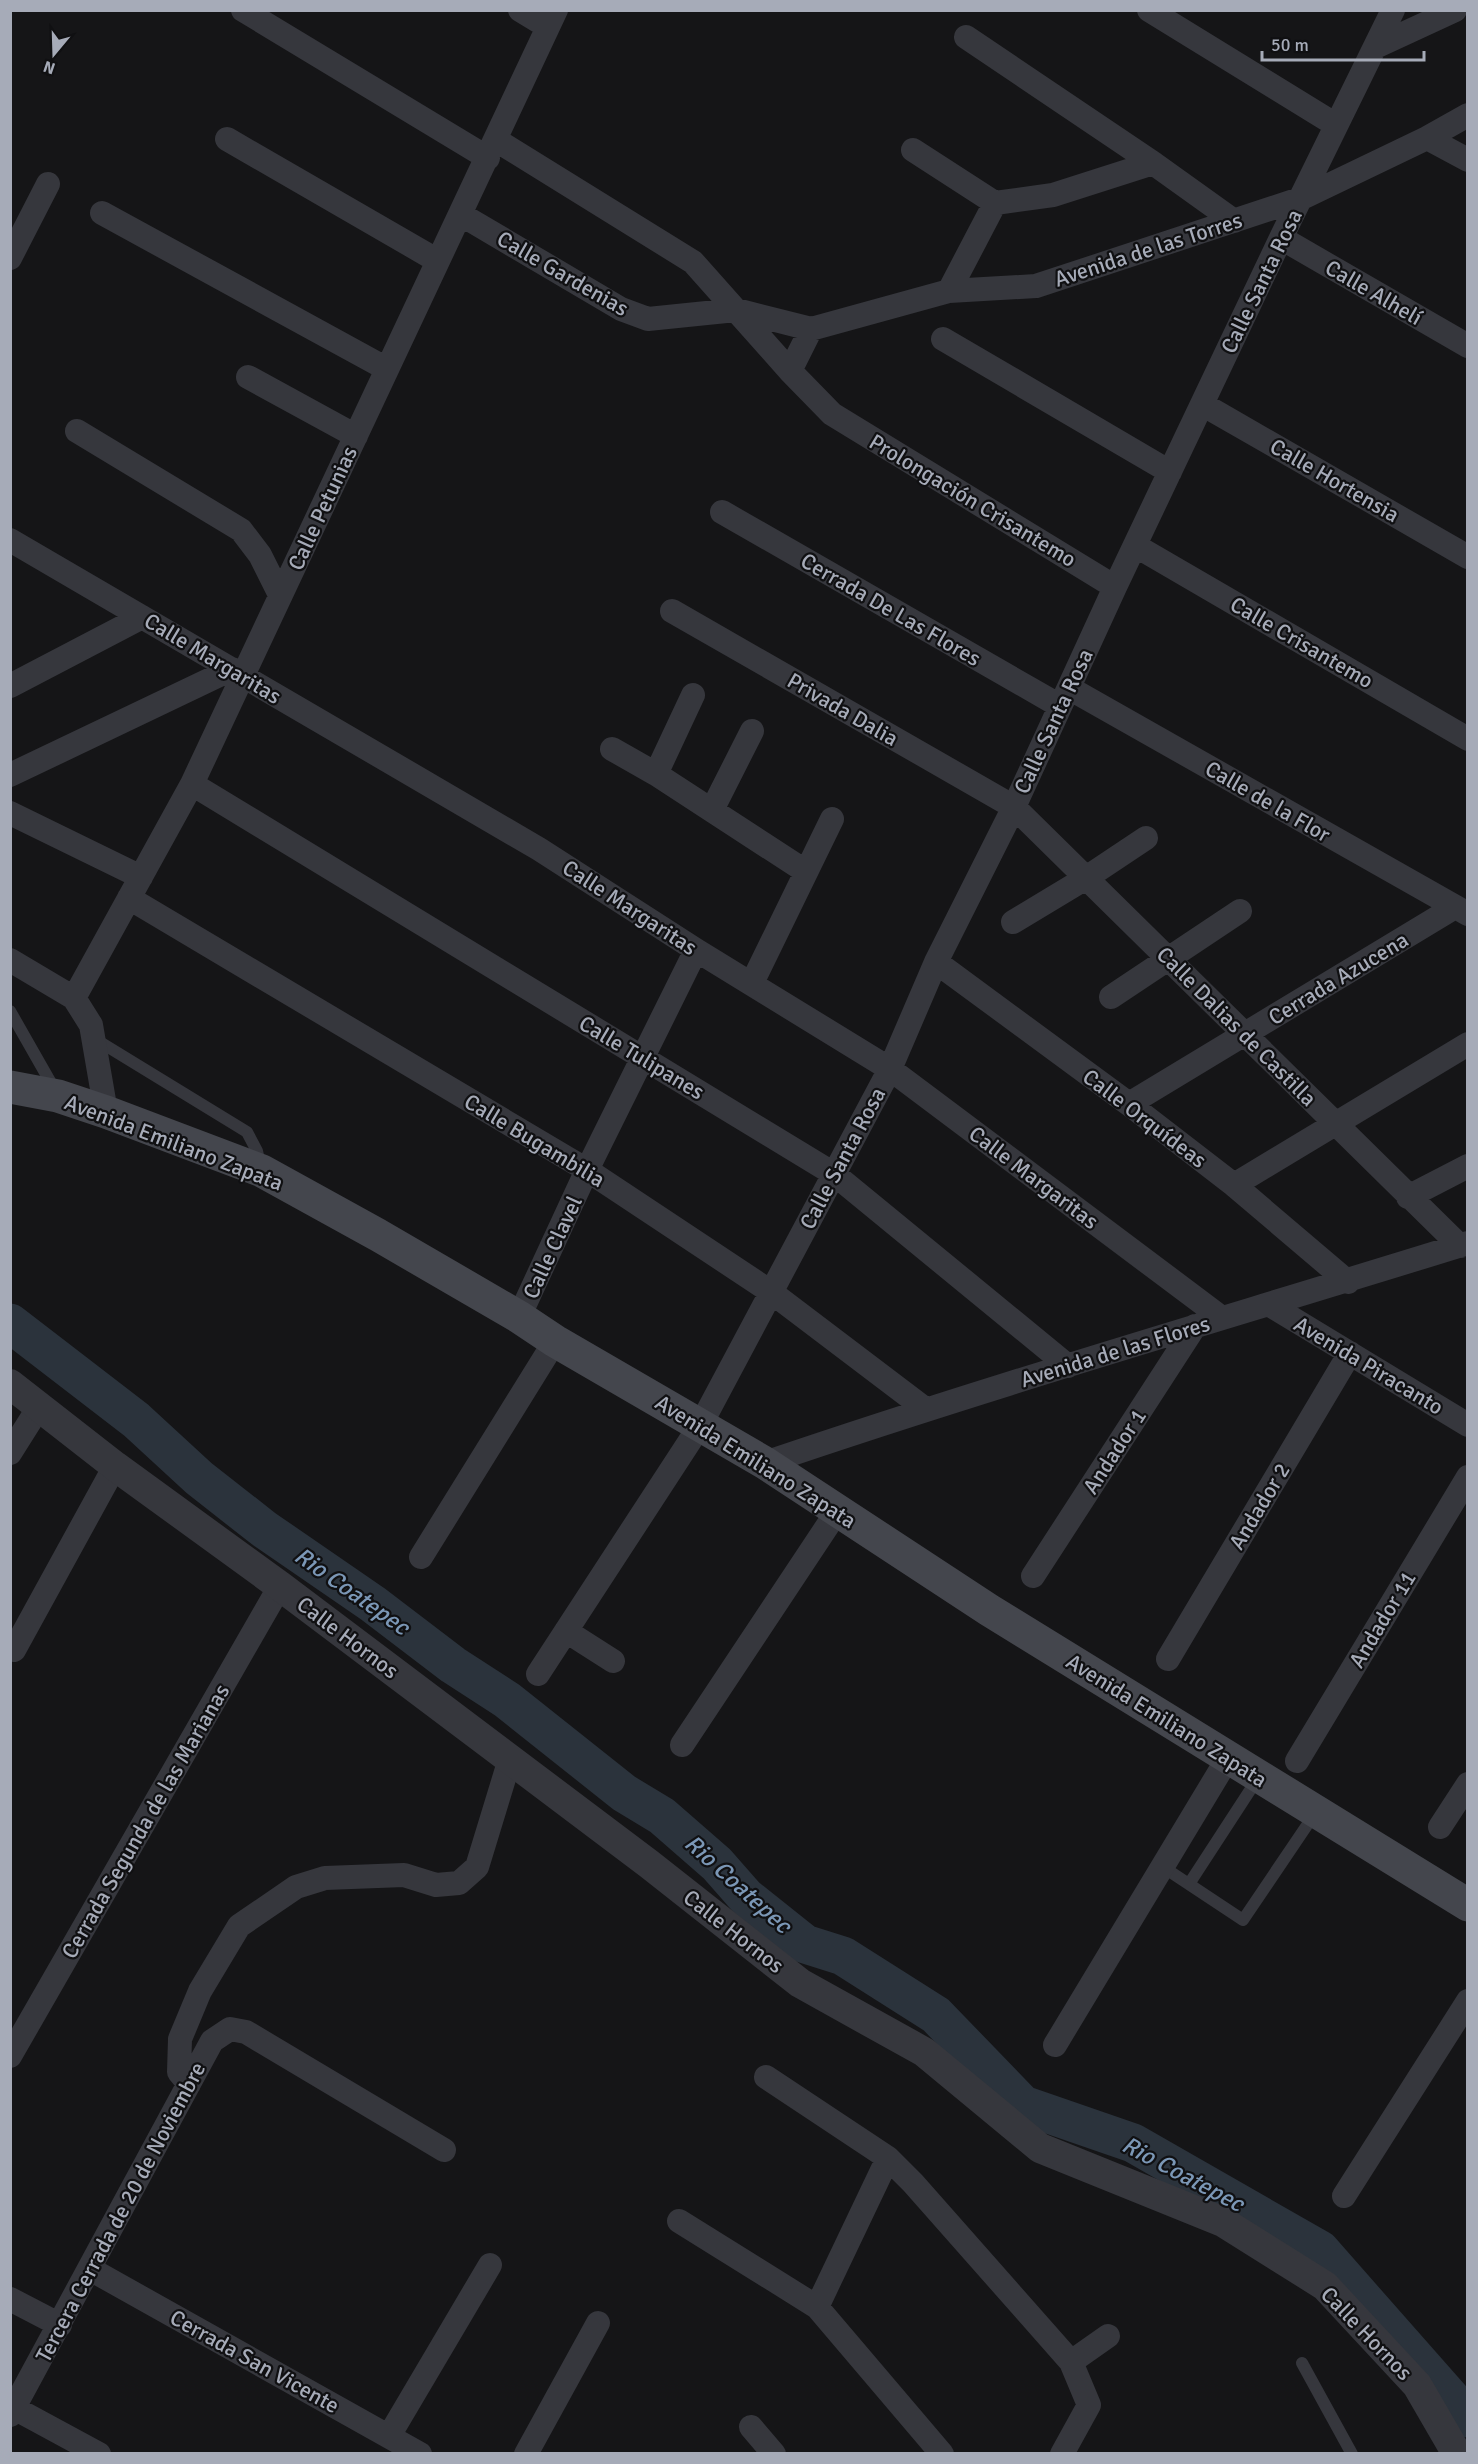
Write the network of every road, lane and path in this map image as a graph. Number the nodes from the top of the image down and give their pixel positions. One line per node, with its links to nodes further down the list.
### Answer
1 (243, 10): 13 (street, Prolongación Crisantemo)
2 (520, 10): 6 (street)
3 (1149, 10): 10 (street)
4 (1455, 10): 8 (street)
5 (1389, 12): 8 (street, Calle Santa Rosa)
6 (552, 19): 13 (street, Calle Petunias)
7 (966, 37): 16 (street)
8 (1375, 47): 10 (street, Calle Santa Rosa)
9 (1467, 115): 11 (street, Avenida de las Torres)
10 (1336, 125): 18 (street, Calle Santa Rosa)
11 (1428, 138): 15 (street); 18 (street, Avenida de las Torres)
12 (227, 139): 25 (street)
13 (492, 149): 21 (street, Calle Petunias); 27 (street, Prolongación Crisantemo)
14 (913, 150): 19 (street)
15 (1467, 160)
16 (1153, 163): 19 (street); 22 (street)
17 (48, 184): 24 (street)
18 (1300, 199): 22 (street, Avenida de las Torres); 23 (street, Calle Santa Rosa)
19 (995, 203): 26 (street)
20 (102, 213): 31 (street)
21 (460, 214): 25 (street, Calle Petunias); 27 (street, Calle Gardenias)
22 (1234, 221): 26 (street, Avenida de las Torres)
23 (1281, 238): 30 (street, Calle Alhelí); 34 (street, Calle Santa Rosa)
24 (10, 258)
25 (438, 261): 31 (street, Calle Petunias)
26 (949, 291): 28 (street, Avenida de las Torres)
27 (736, 310): 28 (street, Calle Gardenias); 32 (street, Prolongación Crisantemo)
28 (811, 329): 32 (street)
29 (943, 339): 37 (street)
30 (1467, 346)
31 (387, 369): 36 (street, Calle Petunias)
32 (790, 371): 42 (street, Prolongación Crisantemo)
33 (248, 377): 36 (street)
34 (1202, 404): 37 (street, Calle Santa Rosa); 41 (street, Calle Hortensia)
35 (77, 431): 43 (street)
36 (356, 436): 43 (street, Calle Petunias)
37 (1170, 472): 40 (street, Calle Santa Rosa)
38 (722, 512): 49 (street, Cerrada De Las Flores)
39 (10, 540): 45 (street, Calle Margaritas)
40 (1136, 546): 42 (street, Calle Santa Rosa); 51 (street, Calle Crisantemo)
41 (1467, 557)
42 (1115, 587): 49 (street, Calle Santa Rosa)
43 (280, 595): 46 (street, Calle Petunias)
44 (672, 611): 56 (street, Privada Dalia)
45 (142, 617): 46 (street, Calle Margaritas); 47 (street)
46 (237, 673): 54 (street); 55 (street, Calle Petunias); 68 (street, Calle Margaritas)
47 (10, 686)
48 (693, 695): 53 (street)
49 (1065, 697): 56 (street, Calle Santa Rosa); 65 (street, Calle de la Flor)
50 (752, 731): 57 (street)
51 (1467, 739)
52 (612, 749): 53 (street)
53 (656, 774): 57 (street)
54 (10, 775)
55 (192, 784): 62 (street, Calle Petunias); 79 (street, Calle Tulipanes)
56 (1014, 807): 63 (street, Calle Dalias de Castilla); 71 (street, Calle Santa Rosa)
57 (712, 810): 61 (street)
58 (10, 813): 62 (street)
59 (832, 819): 61 (street)
60 (1146, 838): 63 (street)
61 (805, 871): 72 (street)
62 (141, 877): 64 (street, Calle Petunias)
63 (1086, 879): 67 (street); 70 (street, Calle Dalias de Castilla)
64 (129, 898): 74 (street, Calle Petunias); 87 (street, Calle Bugambilia)
65 (1461, 910): 76 (street, Cerrada Azucena)
66 (1240, 911): 70 (street)
67 (1013, 922)
68 (696, 950): 72 (street, Calle Margaritas); 79 (street, Calle Clavel)
69 (10, 960): 74 (street)
70 (1170, 960): 73 (street); 76 (street, Calle Dalias de Castilla)
71 (936, 962): 80 (street, Calle Santa Rosa); 83 (street, Calle Orquídeas)
72 (752, 983): 80 (street, Calle Margaritas)
73 (1112, 997)
74 (74, 998): 77 (street)
75 (10, 1011): 82 (lane)
76 (1245, 1035): 83 (street, Cerrada Azucena); 85 (street, Calle Dalias de Castilla)
77 (95, 1039): 84 (street); 88 (lane)
78 (1467, 1044): 85 (street)
79 (642, 1057): 87 (street, Calle Clavel); 89 (street, Calle Tulipanes)
80 (890, 1069): 89 (street, Calle Santa Rosa); 97 (street, Calle Margaritas)
81 (10, 1087): 82 (main road, Avenida Emiliano Zapata)
82 (58, 1096): 84 (main road, Avenida Emiliano Zapata)
83 (1129, 1104): 90 (street, Calle Orquídeas)
84 (106, 1112): 88 (main road, Avenida Emiliano Zapata)
85 (1336, 1124): 90 (street); 91 (street, Calle Dalias de Castilla)
86 (1467, 1166): 91 (street)
87 (587, 1170): 94 (street, Calle Bugambilia); 96 (street, Calle Clavel)
88 (262, 1172): 96 (main road, Avenida Emiliano Zapata)
89 (834, 1174): 94 (street, Calle Santa Rosa); 101 (street, Calle Tulipanes)
90 (1234, 1185): 93 (street, Calle Orquídeas)
91 (1408, 1197): 92 (street, Calle Dalias de Castilla)
92 (1463, 1244): 93 (street, Avenida de las Flores)
93 (1348, 1282): 95 (street, Avenida de las Flores)
94 (771, 1292): 104 (street, Calle Bugambilia); 105 (street, Calle Santa Rosa)
95 (1270, 1305): 97 (street, Avenida de las Flores); 100 (street, Avenida Piracanto)
96 (519, 1317): 99 (main road, Avenida Emiliano Zapata)
97 (1222, 1318): 98 (street, Avenida de las Flores)
98 (1194, 1326): 101 (street, Avenida de las Flores); 113 (street, Andador 1)
99 (555, 1341): 105 (main road, Avenida Emiliano Zapata); 112 (street)
100 (1350, 1353): 106 (street, Avenida Piracanto); 117 (street, Andador 2)
101 (1068, 1366): 104 (street, Avenida de las Flores)
102 (10, 1384): 103 (street, Calle Hornos)
103 (39, 1407): 107 (street); 109 (street, Calle Hornos)
104 (924, 1408): 108 (street, Avenida de las Flores)
105 (701, 1424): 108 (main road, Avenida Emiliano Zapata); 115 (street, Calle Santa Rosa)
106 (1467, 1425)
107 (10, 1453)
108 (765, 1462): 111 (main road, Avenida Emiliano Zapata)
109 (115, 1466): 114 (street, Calle Hornos); 116 (street)
110 (1467, 1477): 123 (street, Andador 11)
111 (838, 1510): 120 (street); 121 (main road, Avenida Emiliano Zapata)
112 (420, 1557)
113 (1033, 1576)
114 (280, 1586): 122 (street, Calle Hornos); 133 (street, Cerrada Segunda de las Marianas)
115 (566, 1631): 118 (street); 119 (street, Calle Santa Rosa)
116 (15, 1650)
117 (1168, 1659)
118 (614, 1661)
119 (538, 1674)
120 (682, 1745)
121 (1228, 1758): 124 (main road, Avenida Emiliano Zapata); 128 (street)
122 (510, 1759): 135 (street); 159 (street, Calle Hornos)
123 (1297, 1761)
124 (1258, 1778): 126 (main road, Avenida Emiliano Zapata); 129 (lane)
125 (1467, 1784): 127 (street)
126 (1317, 1811): 129 (lane); 130 (main road, Avenida Emiliano Zapata)
127 (1440, 1827)
128 (1162, 1866): 129 (lane); 132 (street)
129 (1189, 1884)
130 (1467, 1905)
131 (1467, 2001): 138 (street)
132 (1055, 2045)
133 (10, 2056)
134 (766, 2077): 137 (street)
135 (189, 2084): 136 (street, Tercera Cerrada de 20 de Noviembre); 141 (street, Tercera Cerrada de 20 de Noviembre)
136 (444, 2150)
137 (888, 2158): 143 (street); 147 (street)
138 (1344, 2196)
139 (679, 2221): 143 (street)
140 (490, 2265): 151 (street)
141 (90, 2270): 145 (street, Tercera Cerrada de 20 de Noviembre); 151 (street, Cerrada San Vicente)
142 (10, 2299): 145 (street)
143 (817, 2307): 156 (street)
144 (598, 2322): 154 (street)
145 (60, 2325): 149 (street, Tercera Cerrada de 20 de Noviembre)
146 (1108, 2336): 147 (street)
147 (1071, 2362): 157 (street)
148 (1302, 2363): 158 (lane)
149 (12, 2412): 153 (street)
150 (751, 2427): 155 (street)
151 (389, 2436): 152 (street, Cerrada San Vicente)
152 (416, 2453)
153 (99, 2454)
154 (526, 2454)
155 (774, 2454)
156 (942, 2454)
157 (1062, 2454)
158 (1352, 2454)
159 (1457, 2454)

